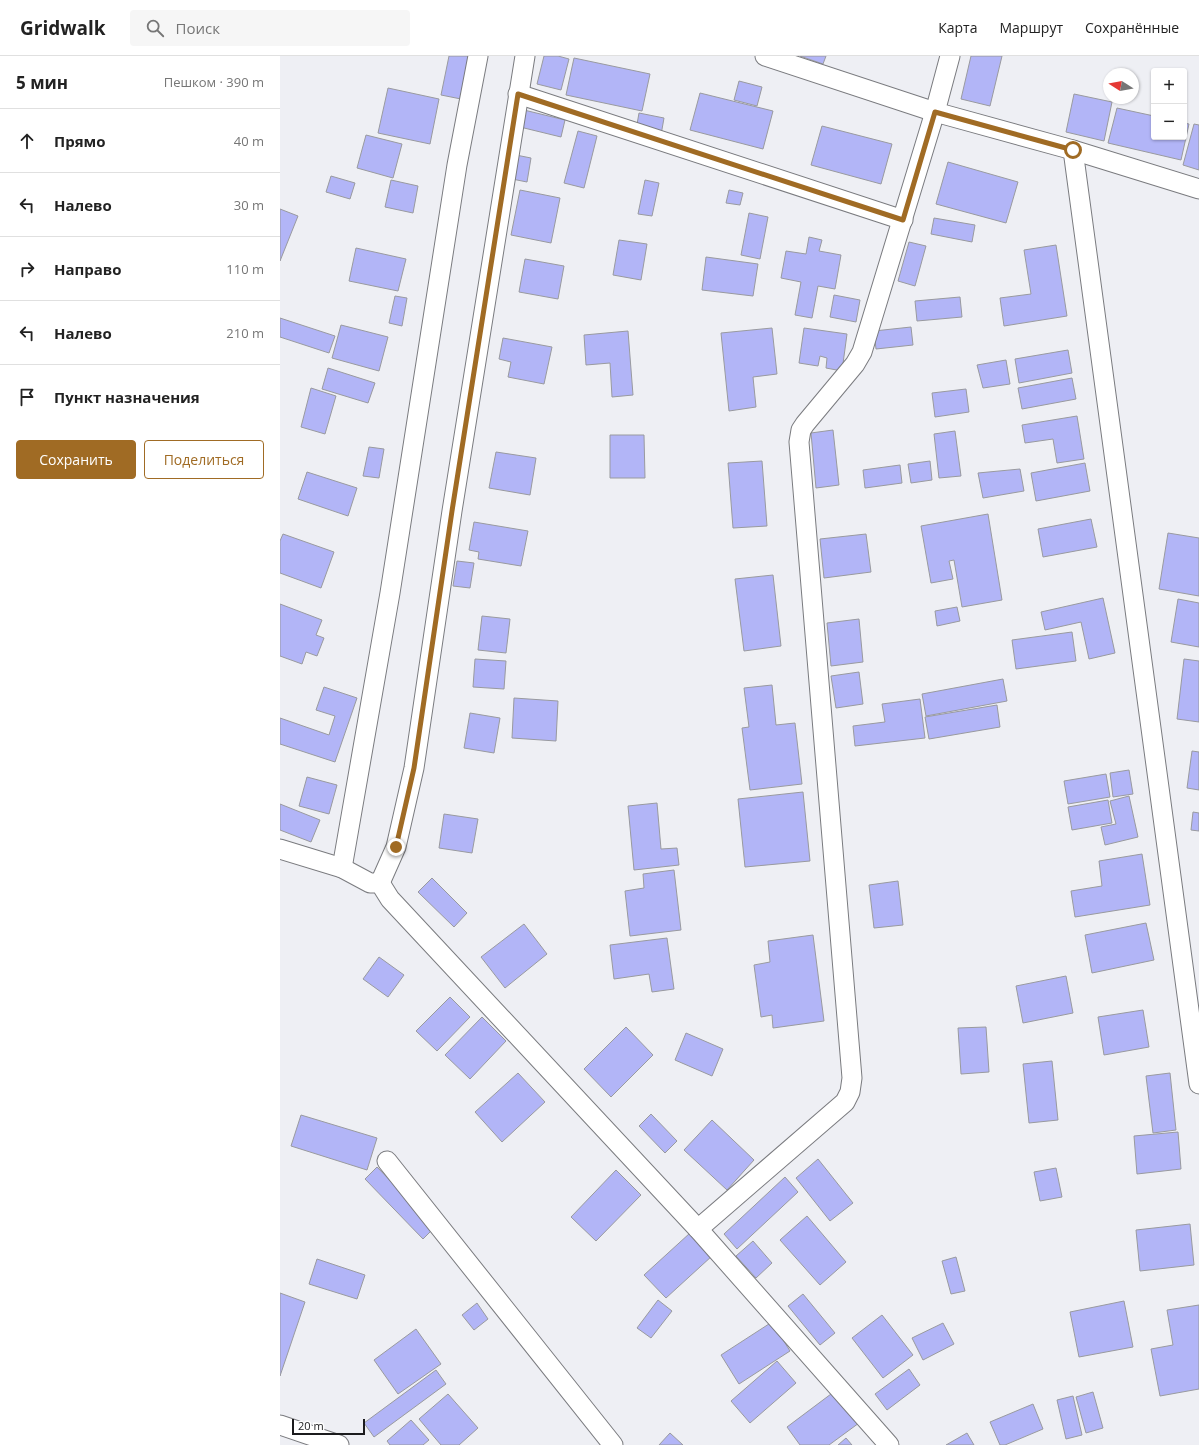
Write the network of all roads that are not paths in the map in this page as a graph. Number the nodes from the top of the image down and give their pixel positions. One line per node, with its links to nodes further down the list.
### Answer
1 (478, 56): 11 (street)
2 (524, 56): 5 (street)
3 (765, 56): 6 (street)
4 (950, 56): 6 (street)
5 (518, 94): 9 (street); 12 (street)
6 (935, 112): 7 (street); 9 (street)
7 (1073, 150): 8 (street); 13 (street)
8 (1199, 189)
9 (903, 220): 15 (street)
10 (280, 849): 11 (street)
11 (342, 868): 12 (street)
12 (380, 883): 15 (street)
13 (1199, 1084)
14 (387, 1161): 18 (street)
15 (698, 1229): 19 (street)
16 (280, 1425): 17 (street)
17 (339, 1445)
18 (613, 1445)
19 (889, 1445)

